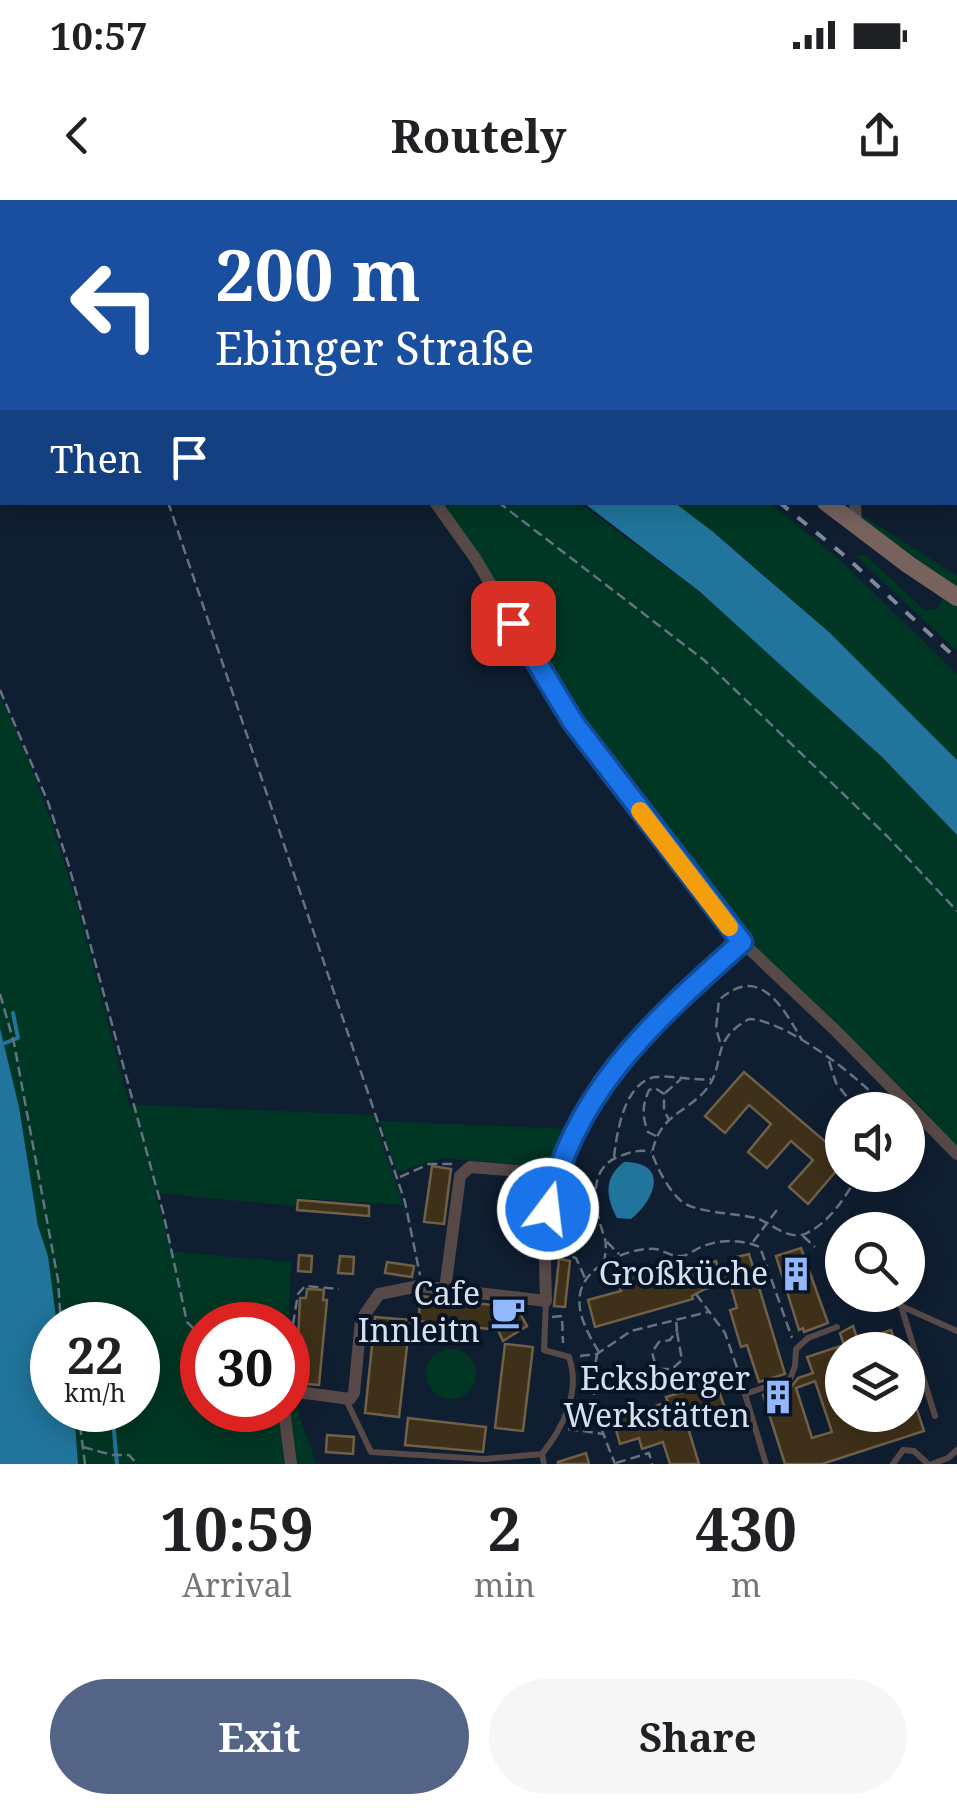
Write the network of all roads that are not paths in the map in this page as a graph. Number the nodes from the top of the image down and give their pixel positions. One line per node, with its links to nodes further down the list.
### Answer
1 (437, 505): 6 (street)
2 (830, 505): 4 (main road)
3 (855, 505): 4 (street)
4 (856, 526): 5 (main road)
5 (957, 596)
6 (742, 942): 7 (street); 8 (street)
7 (957, 1154)
8 (554, 1174): 9 (street); 10 (street)
9 (445, 1289): 10 (street); 14 (street)
10 (546, 1302): 18 (lane)
11 (837, 1327): 21 (lane)
12 (957, 1331): 15 (lane)
13 (310, 1394): 14 (street)
14 (346, 1400): 18 (lane)
15 (935, 1416)
16 (287, 1432): 19 (street)
17 (957, 1450): 23 (lane)
18 (542, 1454): 20 (lane)
19 (291, 1464)
20 (544, 1464)
21 (766, 1464)
22 (893, 1464): 23 (lane)
23 (931, 1464)

